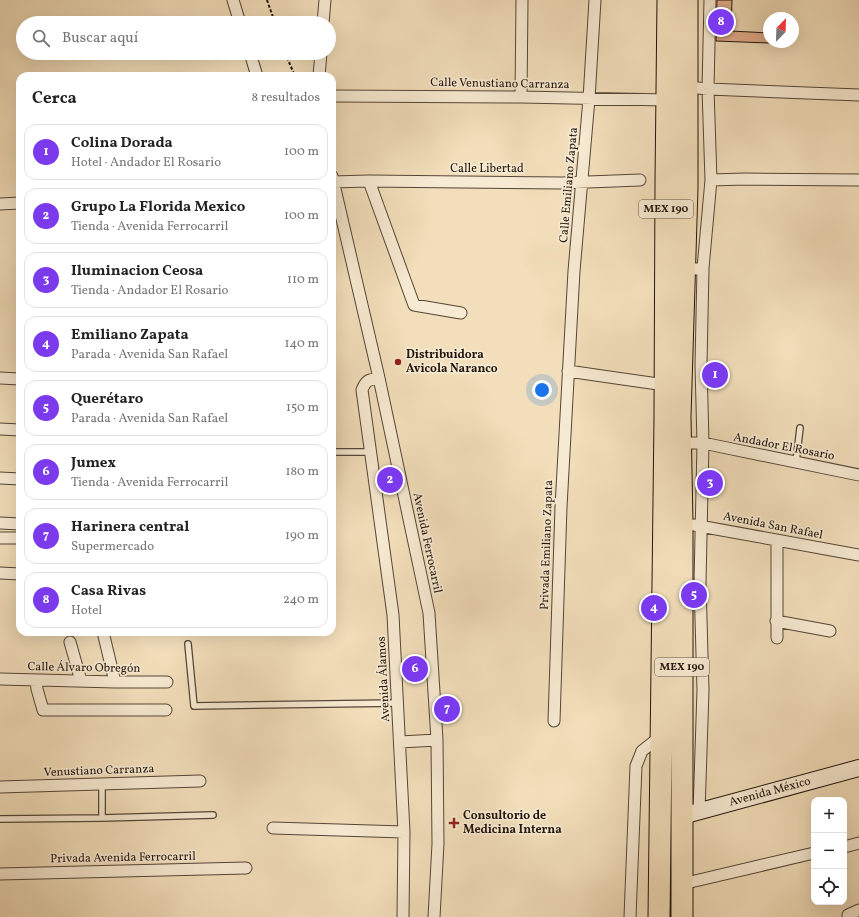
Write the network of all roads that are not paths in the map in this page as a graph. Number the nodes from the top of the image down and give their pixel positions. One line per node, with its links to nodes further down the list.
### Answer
1 (233, 0): 8 (street)
2 (325, 0): 9 (street)
3 (522, 0): 18 (street)
4 (595, 0): 19 (street, Calle Emiliano Zapata)
5 (668, 0): 20 (highway, MEX 190)
6 (687, 0): 14 (highway, MEX 190)
7 (710, 0): 15 (street)
8 (238, 16)
9 (324, 16)
10 (252, 60): 12 (street)
11 (321, 60): 13 (street)
12 (256, 72)
13 (320, 72)
14 (687, 87): 15 (street); 30 (highway, MEX 190)
15 (708, 89): 16 (street); 23 (street)
16 (859, 94)
17 (336, 96): 18 (street, Calle Venustiano Carranza)
18 (521, 97): 19 (street, Calle Venustiano Carranza)
19 (589, 99): 20 (street, Calle Venustiano Carranza); 26 (street, Calle Emiliano Zapata)
20 (667, 100): 36 (highway, MEX 190)
21 (336, 180): 25 (street, Calle Libertad)
22 (640, 180): 26 (street, Calle Libertad)
23 (711, 180): 24 (street); 30 (street)
24 (859, 180)
25 (369, 182): 26 (street, Calle Libertad); 31 (street)
26 (582, 182): 32 (street, Calle Emiliano Zapata)
27 (336, 193): 34 (street, Avenida Ferrocarril)
28 (16, 203): 29 (street)
29 (0, 204)
30 (693, 270): 40 (highway, MEX 190); 41 (street)
31 (461, 312)
32 (568, 371): 36 (street); 70 (street, Privada Emiliano Zapata)
33 (0, 378): 35 (street)
34 (378, 378): 42 (street, Avenida Álamos); 72 (street, Avenida Ferrocarril)
35 (16, 379)
36 (665, 385): 71 (highway, MEX 190)
37 (800, 428): 44 (lane)
38 (0, 429): 39 (street)
39 (16, 430)
40 (680, 443): 41 (street, Andador El Rosario); 50 (highway, MEX 190)
41 (703, 443): 44 (street, Andador El Rosario); 50 (street)
42 (369, 447): 43 (lane); 68 (street, Avenida Álamos)
43 (336, 451)
44 (796, 462): 45 (street, Andador El Rosario)
45 (859, 475)
46 (0, 478): 47 (street)
47 (16, 479)
48 (0, 524): 49 (street)
49 (16, 524)
50 (691, 524): 53 (street, Avenida San Rafael); 78 (highway, MEX 190)
51 (0, 538): 52 (street)
52 (16, 538)
53 (776, 540): 54 (street, Avenida San Rafael); 57 (street)
54 (859, 555)
55 (0, 573): 56 (street)
56 (16, 574)
57 (776, 621): 58 (street); 60 (street)
58 (830, 631)
59 (103, 636): 66 (street)
60 (777, 638)
61 (70, 642): 65 (street)
62 (188, 644): 68 (lane)
63 (0, 679): 64 (street, Calle Álvaro Obregón)
64 (36, 680): 65 (street, Calle Álvaro Obregón); 69 (street)
65 (81, 681): 66 (street, Calle Álvaro Obregón)
66 (114, 682): 67 (street, Calle Álvaro Obregón)
67 (167, 682)
68 (398, 703): 73 (street, Avenida Álamos)
69 (166, 710)
70 (554, 721)
71 (661, 736): 94 (street); 95 (highway, MEX 190)
72 (437, 740): 73 (street); 93 (street, Avenida Ferrocarril)
73 (400, 742): 83 (street, Avenida Álamos)
74 (859, 768): 78 (street, Avenida México)
75 (200, 781): 76 (street, Venustiano Carranza)
76 (102, 784): 77 (street, Venustiano Carranza); 81 (lane)
77 (0, 787)
78 (690, 814): 89 (highway, MEX 190)
79 (213, 815): 81 (lane)
80 (1, 818): 81 (lane)
81 (102, 818)
82 (274, 828): 83 (street)
83 (404, 832): 92 (street, Avenida Álamos)
84 (859, 843): 85 (street)
85 (847, 846)
86 (811, 855): 89 (street)
87 (246, 868): 88 (street, Privada Avenida Ferrocarril)
88 (0, 874)
89 (682, 884): 96 (highway, MEX 190)
90 (859, 910): 91 (street)
91 (847, 916)
92 (403, 917)
93 (434, 917)
94 (630, 917)
95 (659, 917)
96 (682, 917)

